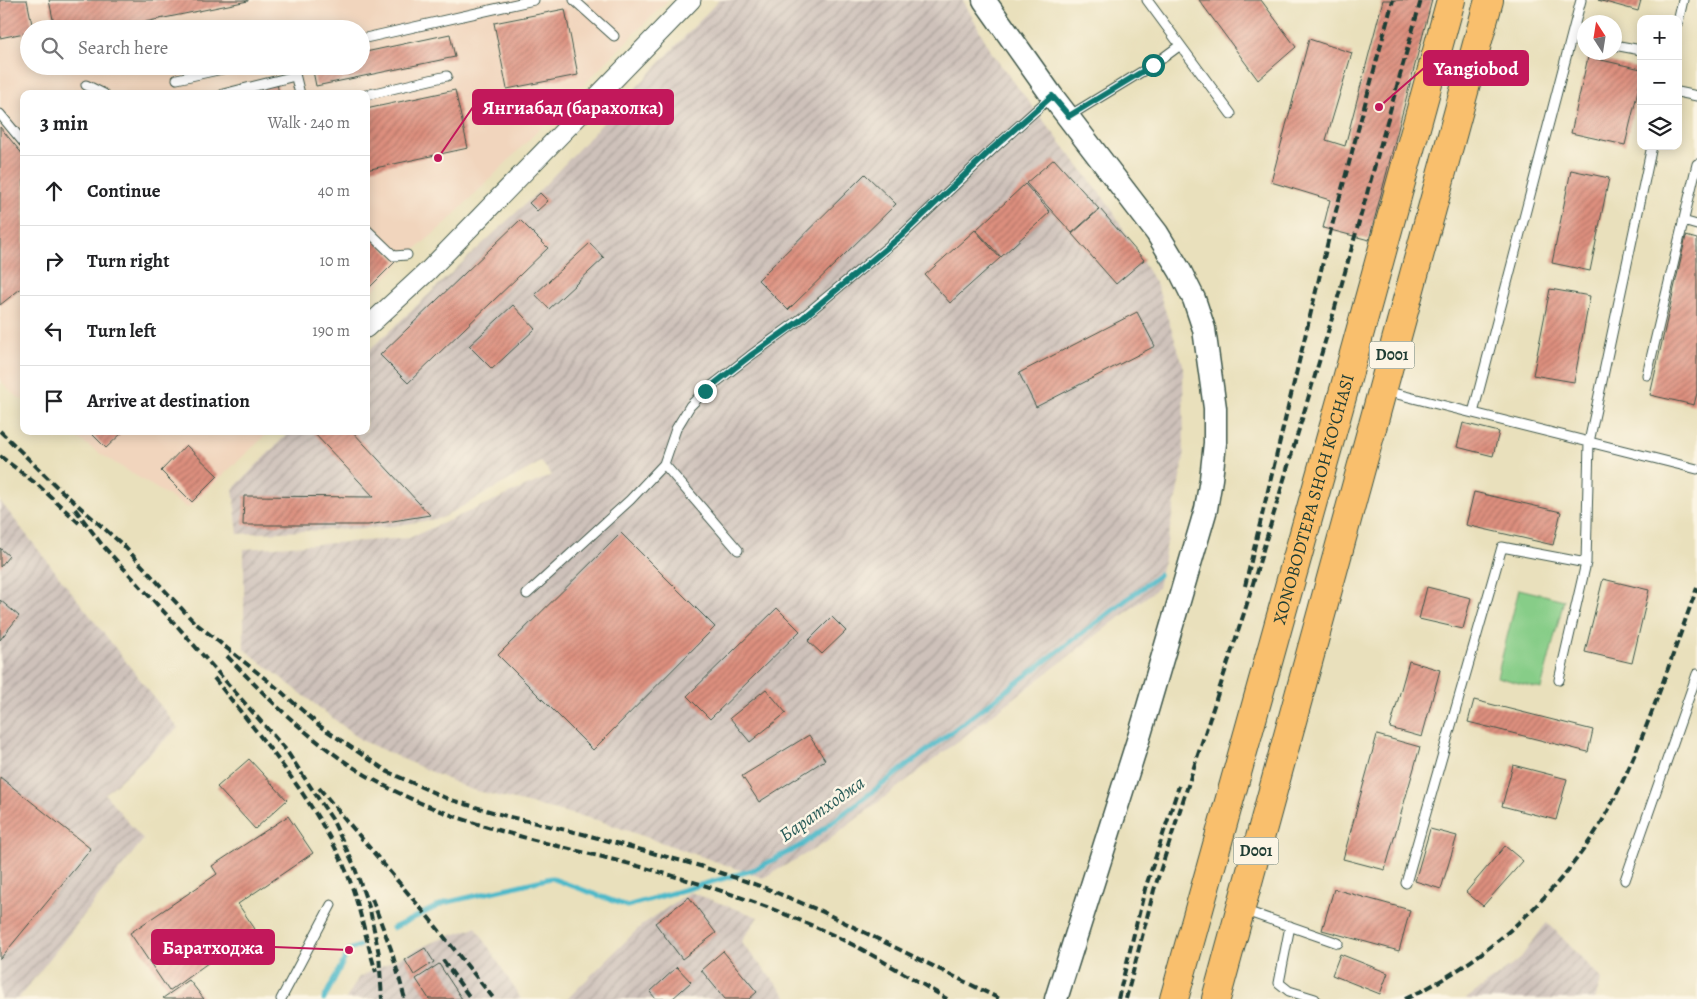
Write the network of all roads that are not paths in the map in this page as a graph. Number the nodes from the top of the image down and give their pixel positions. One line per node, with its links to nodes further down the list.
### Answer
1 (534, 0): 13 (lane)
2 (574, 0): 11 (lane)
3 (690, 0): 40 (street)
4 (984, 0): 28 (street)
5 (1147, 0): 15 (lane)
6 (1451, 0): 58 (highway, XONOBODTEPA SHOH KO'CHASI / D001)
7 (1489, 0): 42 (highway, XONOBODTEPA SHOH KO'CHASI / D001)
8 (1581, 0): 12 (lane)
9 (1683, 0): 10 (lane)
10 (1680, 15)
11 (614, 36)
12 (1572, 36): 14 (lane); 43 (lane)
13 (370, 37)
14 (1577, 37)
15 (1180, 46): 31 (lane); 32 (lane)
16 (1622, 46): 17 (lane)
17 (1637, 49)
18 (196, 75): 21 (lane)
19 (295, 76): 24 (lane); 25 (lane)
20 (447, 76): 27 (lane)
21 (178, 79)
22 (86, 85): 23 (lane)
23 (96, 90)
24 (239, 90)
25 (299, 90)
26 (1682, 93): 29 (lane)
27 (370, 94)
28 (1052, 96): 32 (street); 45 (lane)
29 (1697, 96)
30 (0, 114): 33 (lane)
31 (1231, 114)
32 (1069, 116): 61 (street)
33 (20, 138)
34 (1651, 150): 44 (lane)
35 (1697, 164): 36 (lane)
36 (1683, 222): 37 (lane); 41 (lane)
37 (1697, 225)
38 (370, 233): 39 (lane)
39 (407, 255)
40 (370, 324)
41 (1647, 375)
42 (1382, 390): 43 (lane); 55 (highway, XONOBODTEPA SHOH KO'CHASI / D001)
43 (1473, 413): 44 (lane)
44 (1589, 442): 46 (lane); 48 (lane)
45 (664, 464): 47 (lane); 49 (lane)
46 (1697, 469)
47 (738, 550)
48 (1586, 563): 51 (lane); 53 (lane)
49 (527, 594)
50 (1697, 674): 52 (lane)
51 (1558, 680)
52 (1625, 880)
53 (1406, 883)
54 (331, 905): 60 (lane)
55 (1240, 909): 56 (lane); 59 (highway, XONOBODTEPA SHOH KO'CHASI / D001)
56 (1290, 926): 57 (lane); 62 (lane)
57 (1338, 943)
58 (1176, 989): 59 (highway)
59 (1217, 995)
60 (281, 999)
61 (1056, 999)
62 (1315, 999)

